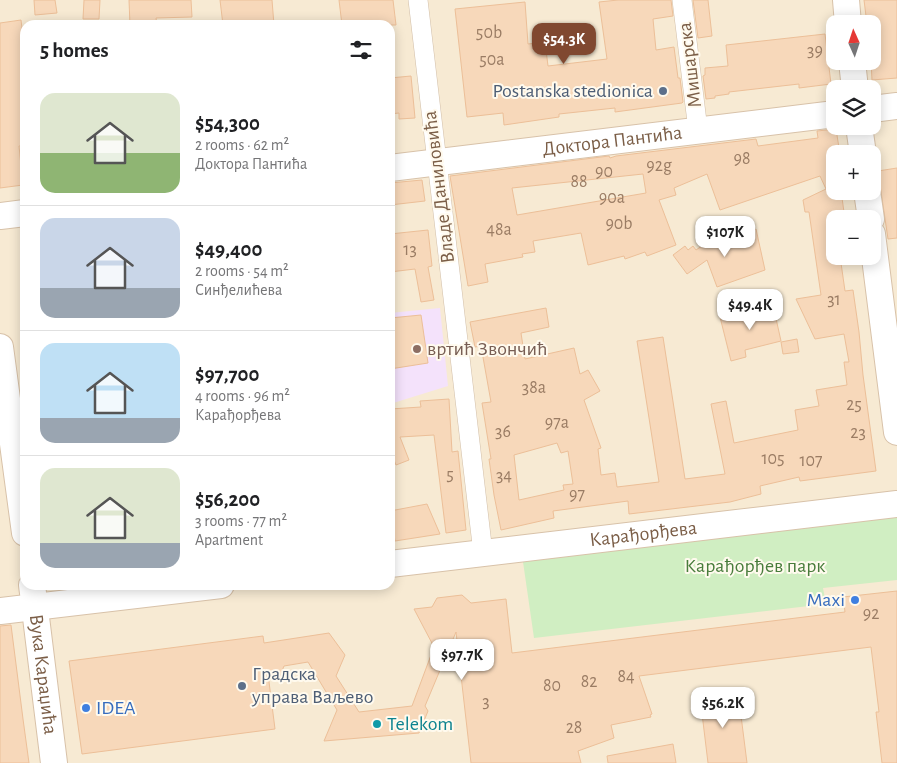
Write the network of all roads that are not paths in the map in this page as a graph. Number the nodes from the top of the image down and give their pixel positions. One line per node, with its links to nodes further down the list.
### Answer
1 (418, 0): 9 (street, Владе Даниловића)
2 (682, 0): 8 (street, Мишарска)
3 (846, 0): 4 (street)
4 (847, 15)
5 (897, 106): 6 (street)
6 (881, 108)
7 (826, 115): 8 (street, Доктора Пантића)
8 (698, 130): 9 (street, Доктора Пантића)
9 (436, 162): 10 (street, Доктора Пантића); 18 (street, Владе Даниловића)
10 (395, 167)
11 (20, 214): 12 (street)
12 (0, 216)
13 (876, 265): 15 (street)
14 (0, 348): 16 (street)
15 (897, 432)
16 (20, 496)
17 (897, 504): 18 (street, Карађорђева)
18 (483, 553): 19 (street, Карађорђева)
19 (395, 563)
20 (136, 590): 21 (street)
21 (34, 596): 22 (street); 23 (street, Вука Караџића)
22 (0, 612)
23 (54, 763)

